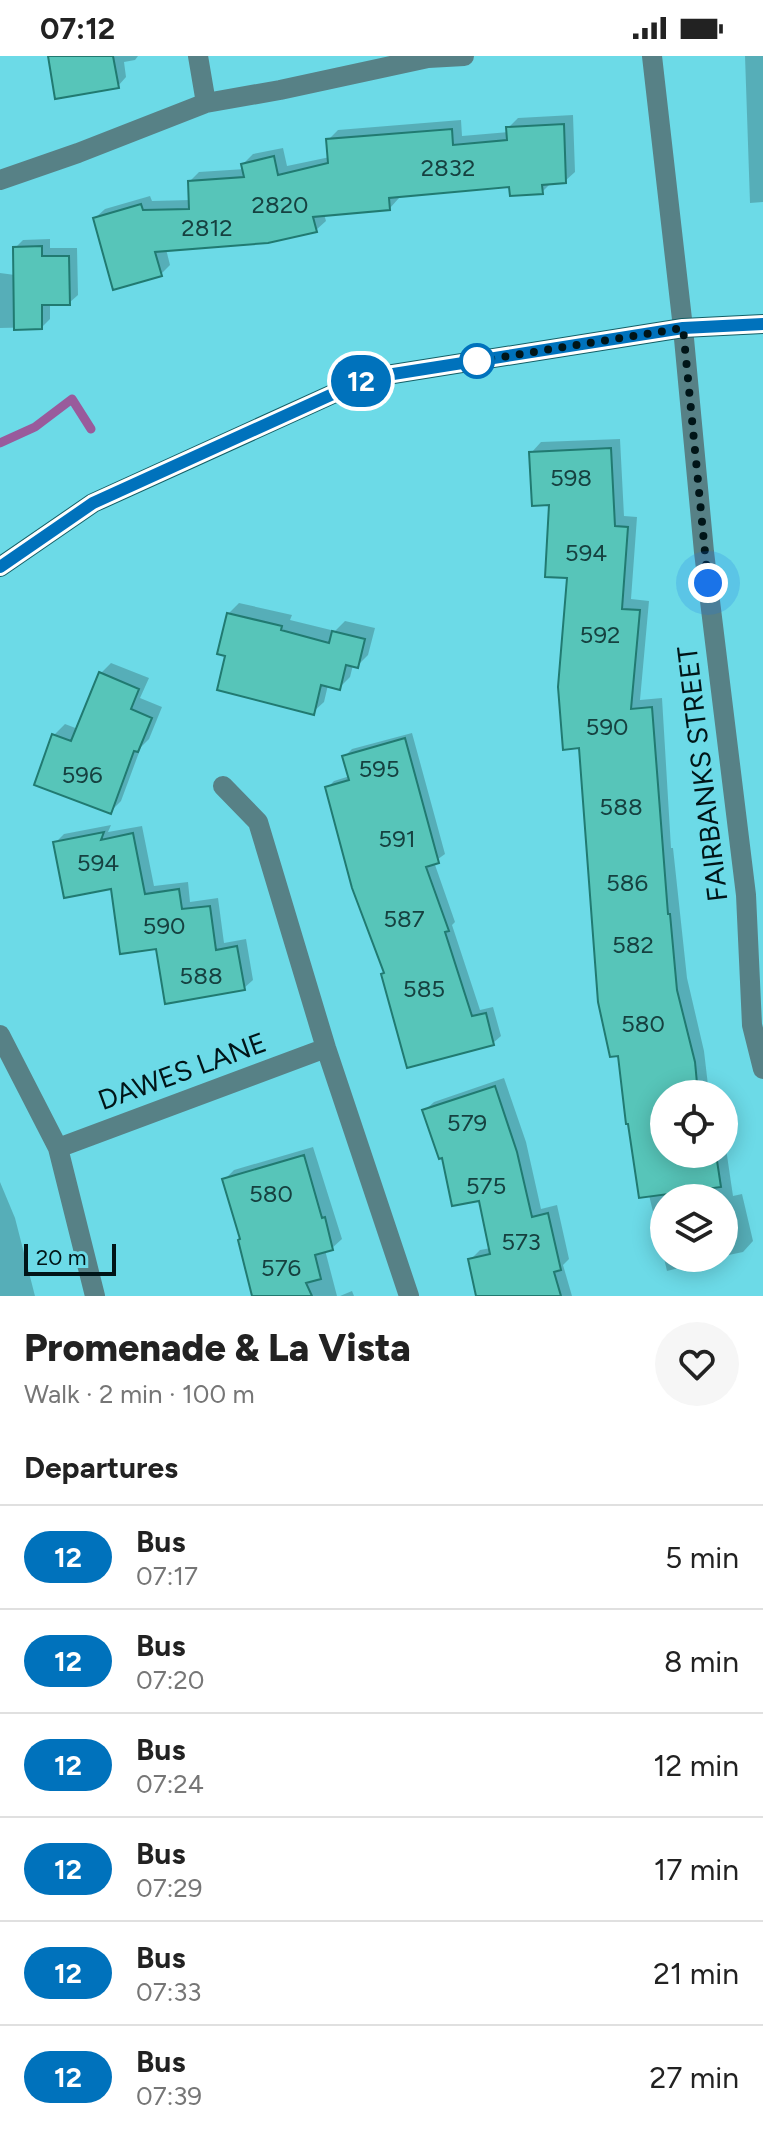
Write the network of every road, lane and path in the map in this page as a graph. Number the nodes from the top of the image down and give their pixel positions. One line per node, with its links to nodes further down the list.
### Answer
1 (198, 56): 4 (street)
2 (464, 56): 4 (street)
3 (652, 56): 7 (street, FAIRBANKS STREET)
4 (206, 103): 5 (street)
5 (0, 180)
6 (763, 324): 7 (main road)
7 (683, 328): 8 (main road); 12 (street, FAIRBANKS STREET)
8 (0, 567)
9 (223, 786): 11 (street)
10 (0, 1035): 13 (street)
11 (326, 1048): 13 (street, DAWES LANE); 15 (street)
12 (763, 1069)
13 (58, 1148): 14 (street)
14 (95, 1296)
15 (409, 1296)

